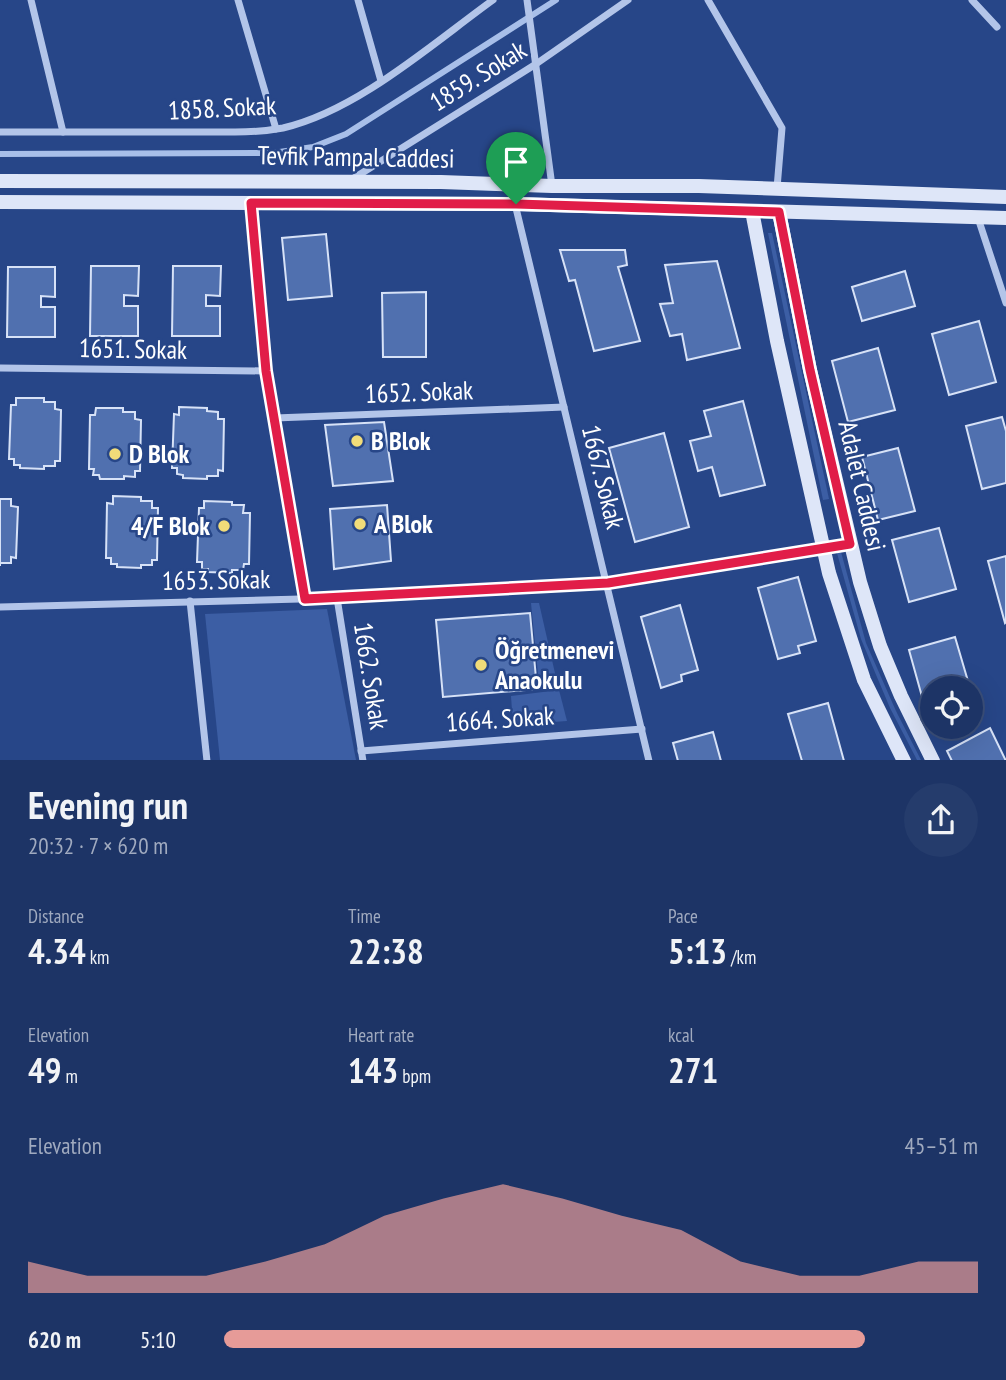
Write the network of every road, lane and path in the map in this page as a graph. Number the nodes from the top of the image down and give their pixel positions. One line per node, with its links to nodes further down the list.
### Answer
1 (31, 0): 14 (street)
2 (238, 0): 12 (street)
3 (358, 0): 11 (street)
4 (493, 0): 11 (street, 1858. Sokak)
5 (628, 0): 10 (street, 1859. Sokak)
6 (708, 0): 18 (street)
7 (972, 0): 9 (street)
8 (528, 3): 10 (street)
9 (997, 27)
10 (536, 64): 16 (street, 1859. Sokak); 17 (street)
11 (381, 81): 12 (street, 1858. Sokak)
12 (276, 129): 14 (street, 1858. Sokak)
13 (0, 132): 14 (street, 1858. Sokak)
14 (63, 132)
15 (0, 181): 16 (street, Tevfik Pampal Caddesi)
16 (348, 183): 17 (street, Tevfik Pampal Caddesi)
17 (552, 186): 18 (street, Tevfik Pampal Caddesi)
18 (777, 188): 19 (street, Tevfik Pampal Caddesi)
19 (1006, 197)
20 (0, 202): 21 (street, Tevfik Pampal Caddesi)
21 (251, 203): 22 (street, Tevfik Pampal Caddesi); 29 (street)
22 (516, 204): 23 (street, Tevfik Pampal Caddesi); 30 (street, 1667. Sokak)
23 (752, 211): 24 (street, Tevfik Pampal Caddesi); 33 (street)
24 (779, 212): 25 (street, Tevfik Pampal Caddesi); 32 (street, Adalet Caddesi)
25 (978, 217): 26 (street, Tevfik Pampal Caddesi); 27 (street)
26 (1006, 218)
27 (1006, 303)
28 (0, 368): 29 (street, 1651. Sokak)
29 (266, 371): 31 (street)
30 (564, 407): 31 (street, 1652. Sokak); 34 (street, 1667. Sokak)
31 (275, 418): 36 (street)
32 (850, 544): 33 (street, 1653. Sokak); 45 (street, Adalet Caddesi)
33 (824, 549): 34 (street, 1653. Sokak); 44 (street)
34 (608, 583): 35 (street, 1653. Sokak); 39 (street, 1667. Sokak)
35 (337, 598): 36 (street, 1653. Sokak); 40 (street, 1662. Sokak)
36 (305, 599): 37 (street, 1653. Sokak)
37 (190, 601): 38 (street, 1653. Sokak); 41 (street)
38 (0, 607)
39 (642, 729): 40 (street, 1664. Sokak); 43 (street, 1667. Sokak)
40 (361, 751): 42 (street, 1662. Sokak)
41 (207, 760)
42 (363, 760)
43 (649, 760)
44 (904, 760)
45 (933, 760)

